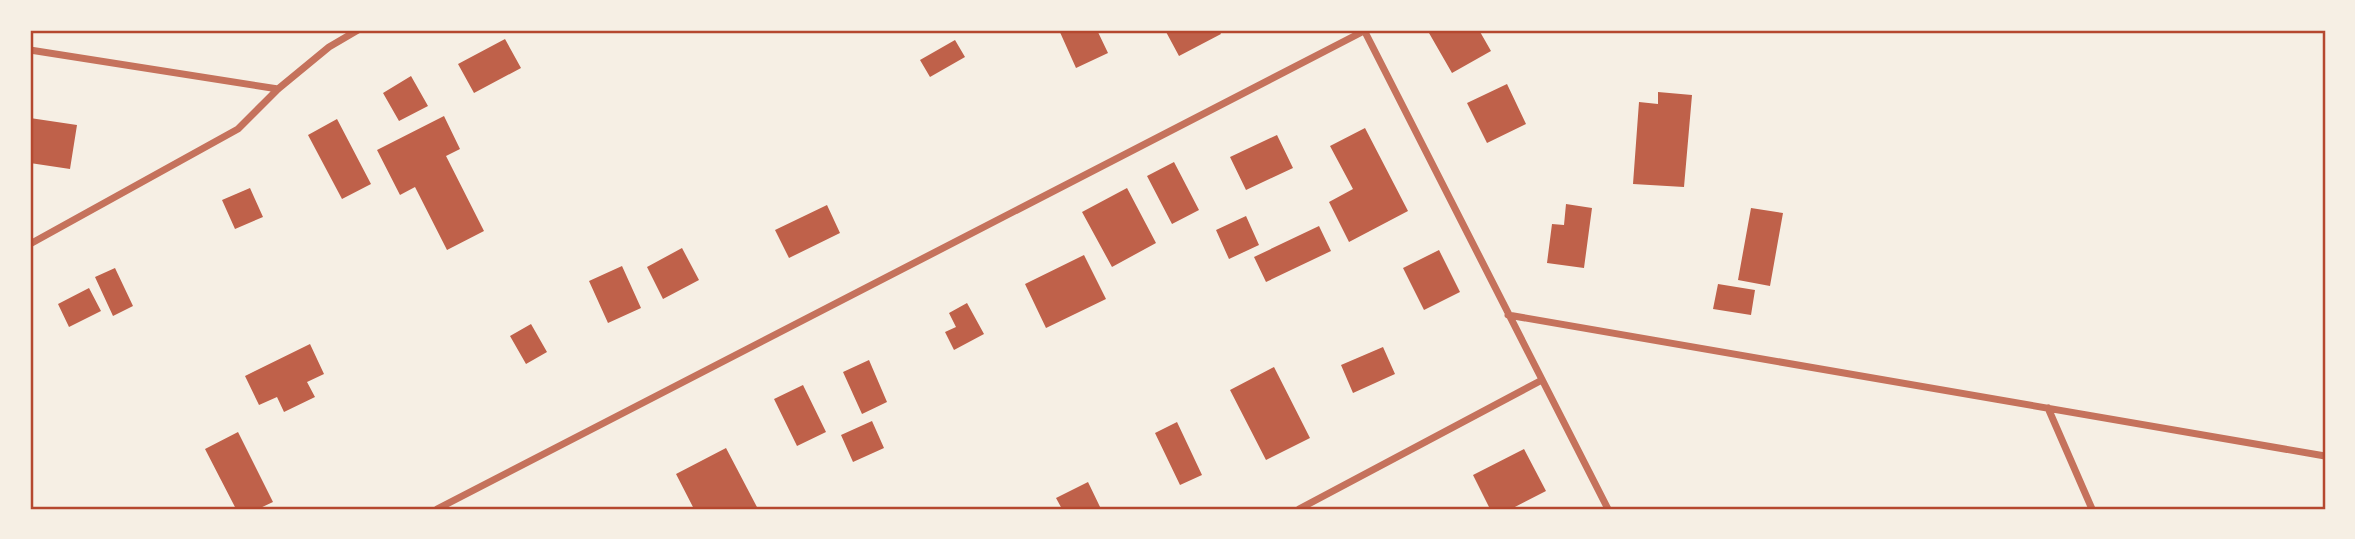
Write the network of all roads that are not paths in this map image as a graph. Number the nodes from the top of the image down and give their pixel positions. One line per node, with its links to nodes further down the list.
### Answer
1 (358, 30): 4 (street)
2 (1364, 31): 6 (street); 10 (street)
3 (30, 50): 4 (street)
4 (278, 89): 5 (street)
5 (30, 244)
6 (1508, 315): 7 (street); 8 (street)
7 (1542, 380): 11 (street); 12 (street)
8 (2048, 408): 9 (street); 13 (street)
9 (2325, 456)
10 (437, 509)
11 (1299, 509)
12 (1608, 509)
13 (2092, 509)

